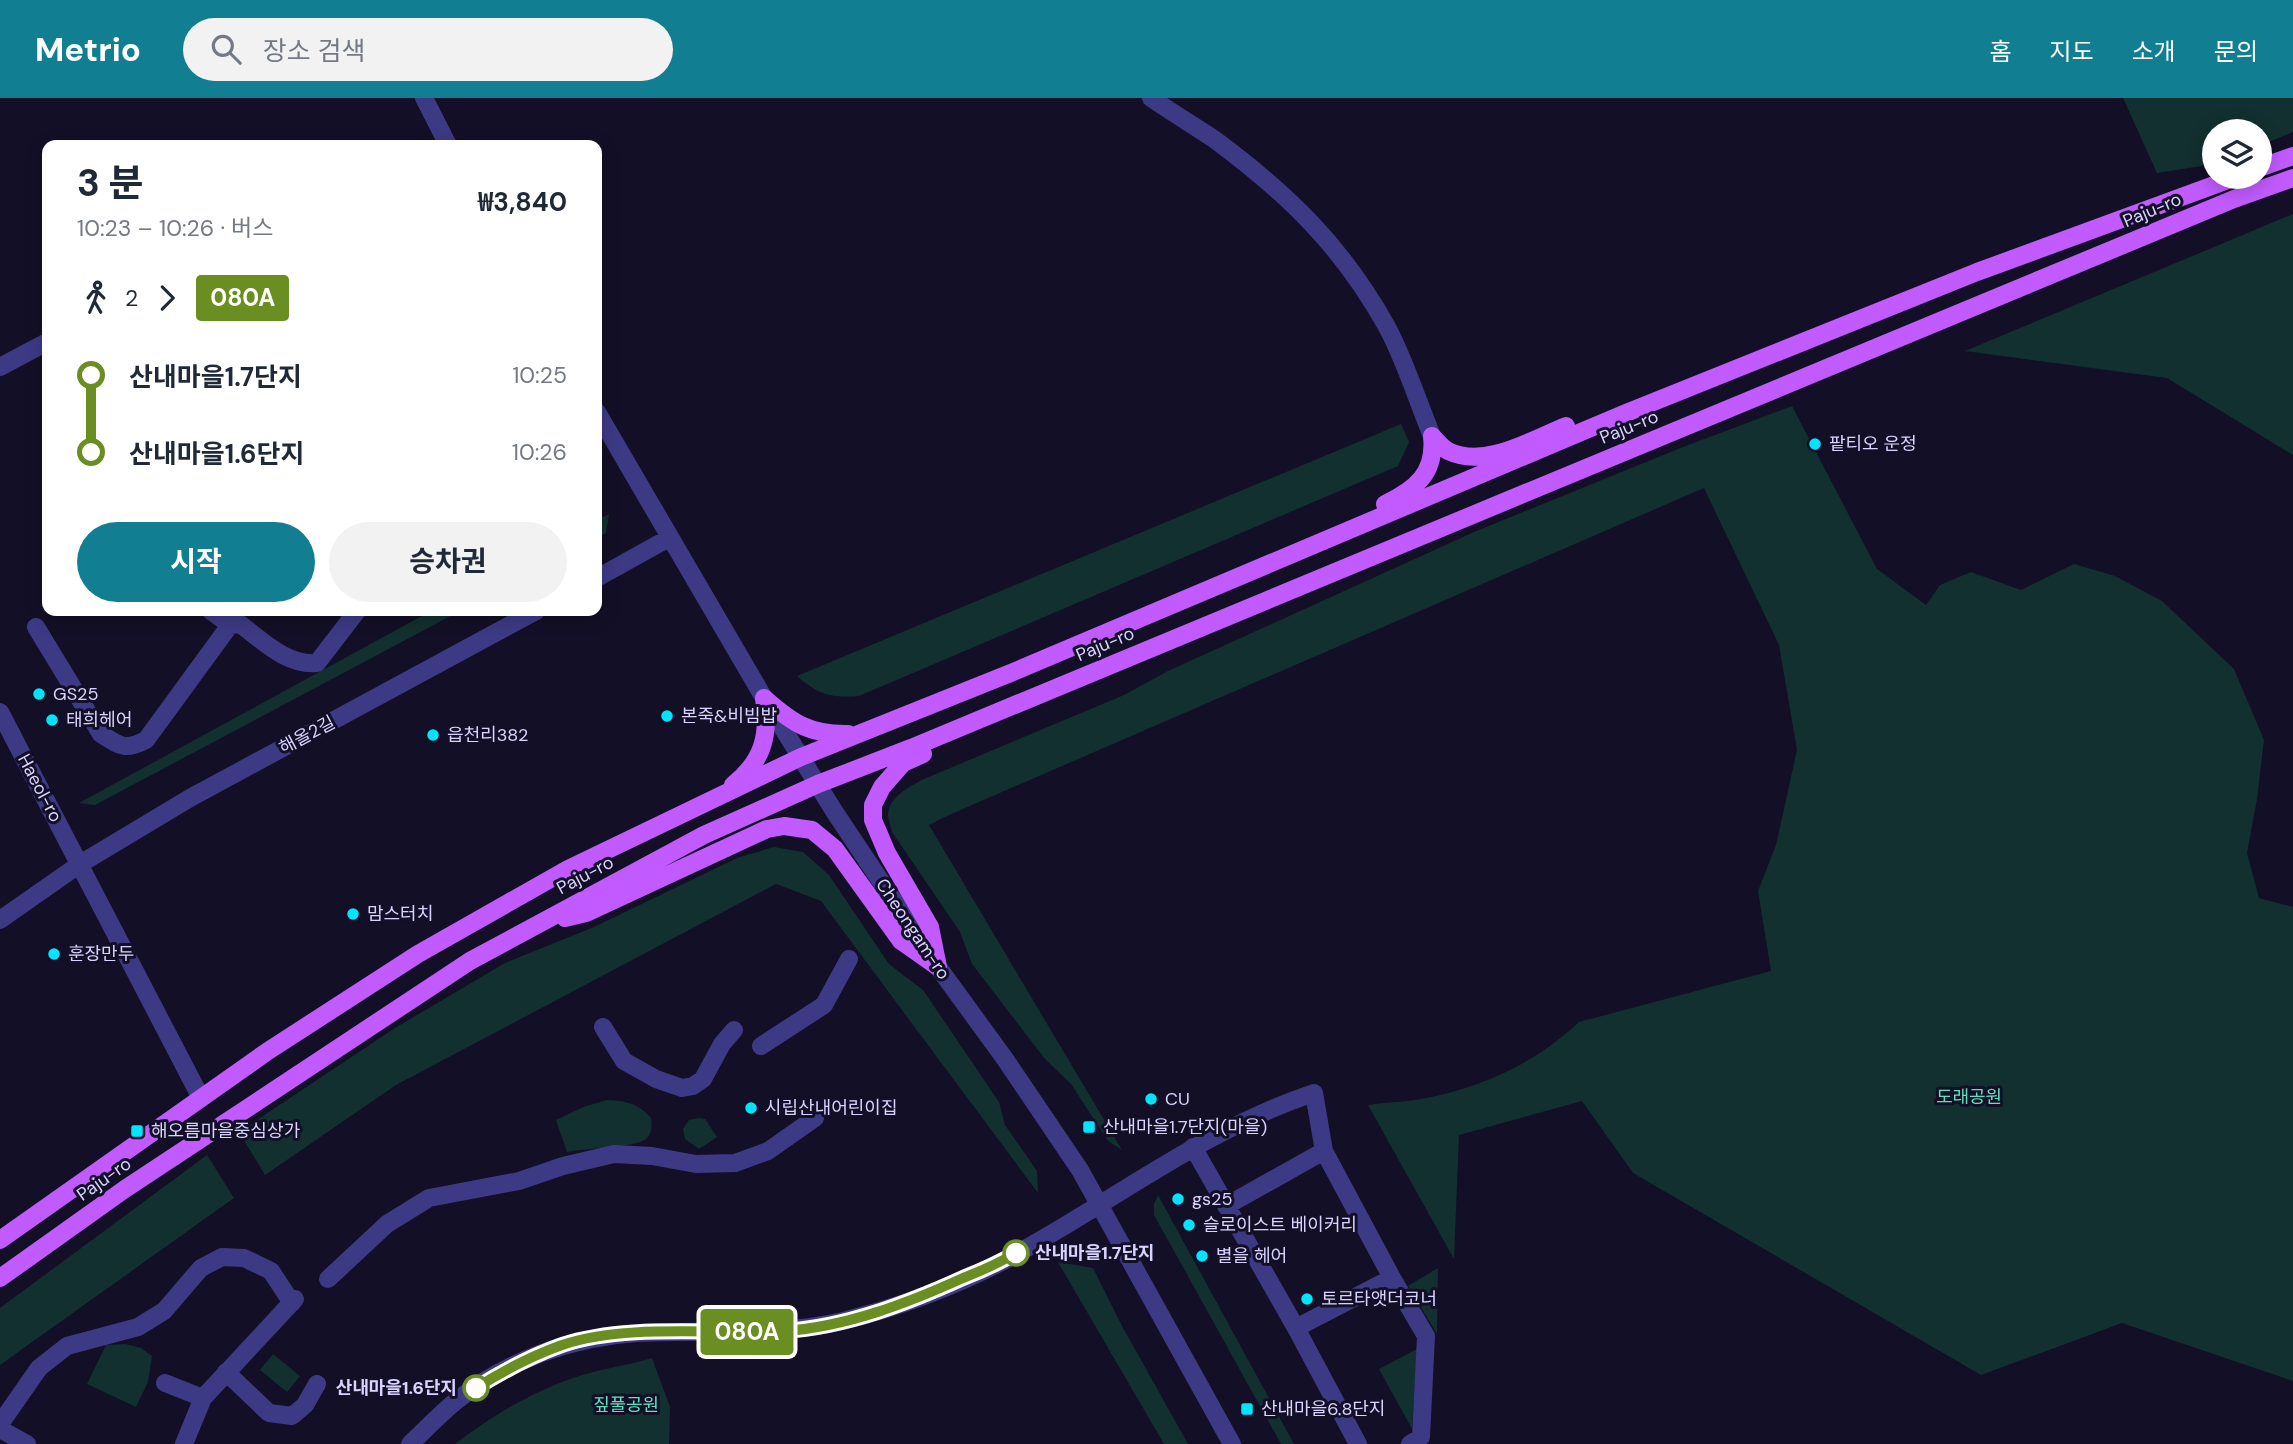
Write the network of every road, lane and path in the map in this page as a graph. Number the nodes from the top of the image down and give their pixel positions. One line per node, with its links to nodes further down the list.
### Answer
1 (424, 98): 3 (street)
2 (1151, 98): 12 (street)
3 (439, 140)
4 (2293, 156): 5 (main road)
5 (2272, 163)
6 (2293, 178): 20 (main road, Paju-ro)
7 (2203, 189): 11 (main road, Paju-ro)
8 (42, 345): 9 (street)
9 (0, 367)
10 (602, 421): 14 (street, Cheongam-ro)
11 (1605, 422): 12 (main road); 13 (main road, Paju-ro)
12 (1432, 436): 13 (main road)
13 (1350, 531): 23 (main road, Paju-ro)
14 (669, 538): 15 (street); 21 (street, Cheongam-ro)
15 (602, 575)
16 (353, 616): 18 (street)
17 (527, 616): 27 (street, 해올2길)
18 (239, 620): 19 (street)
19 (36, 627)
20 (1112, 664): 25 (main road, Paju-ro); 31 (main road)
21 (764, 698): 23 (main road); 24 (street, Cheongam-ro); 26 (main road)
22 (0, 712): 27 (street, Haeol-ro)
23 (875, 727): 24 (main road, Paju-ro)
24 (801, 757): 25 (street, Cheongam-ro); 26 (main road, Paju-ro)
25 (818, 784): 29 (main road, Paju-ro); 31 (street, Cheongam-ro)
26 (719, 797): 35 (main road, Paju-ro)
27 (80, 864): 28 (street, 해올2길); 35 (street, Haeol-ro)
28 (0, 920)
29 (531, 928): 31 (main road); 42 (main road, Paju-ro)
30 (849, 959): 34 (street)
31 (938, 967): 39 (street, Cheongam-ro)
32 (603, 1027): 33 (street)
33 (734, 1030)
34 (761, 1046)
35 (201, 1098): 41 (main road, Paju-ro)
36 (815, 1118): 44 (street)
37 (1193, 1147): 38 (street); 39 (street); 40 (street)
38 (1324, 1151): 40 (street); 43 (street)
39 (1100, 1203): 53 (street); 54 (street, Cheongam-ro)
40 (1226, 1206): 45 (street)
41 (0, 1240)
42 (0, 1278)
43 (1392, 1278): 45 (street); 56 (street)
44 (328, 1279)
45 (1296, 1328): 55 (street)
46 (226, 1373): 48 (street); 49 (street); 50 (street)
47 (165, 1383): 49 (street)
48 (317, 1384)
49 (204, 1398): 52 (street)
50 (0, 1426): 51 (street)
51 (27, 1444)
52 (184, 1444)
53 (410, 1444)
54 (1233, 1444)
55 (1358, 1444)
56 (1410, 1444)

